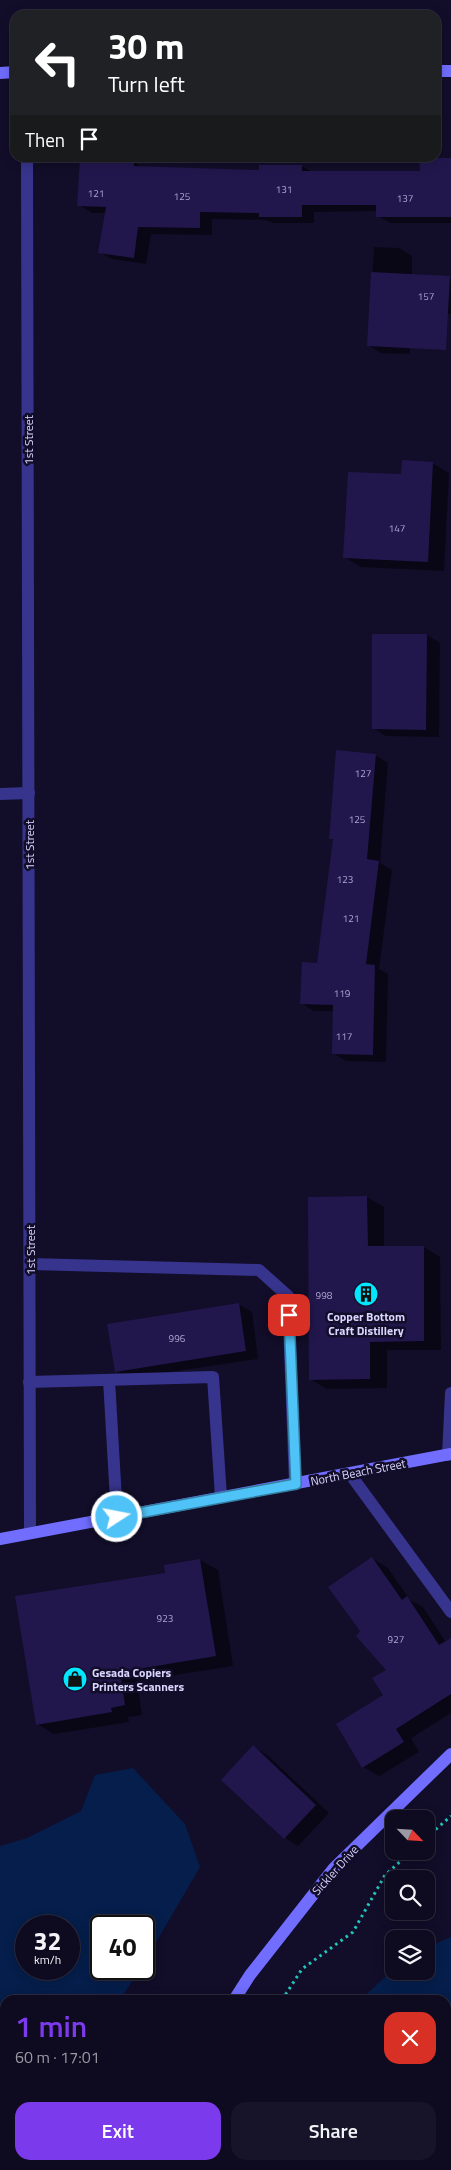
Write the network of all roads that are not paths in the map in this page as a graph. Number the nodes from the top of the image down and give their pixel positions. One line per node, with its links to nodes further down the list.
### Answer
1 (27, 162): 2 (street, 1st Street)
2 (28, 793): 3 (street); 4 (street, 1st Street)
3 (0, 794)
4 (30, 1264): 6 (street, 1st Street); 10 (street)
5 (109, 1380): 6 (street); 11 (street); 12 (street)
6 (30, 1382): 13 (street, 1st Street)
7 (451, 1394): 8 (street)
8 (449, 1455): 9 (street, North Beach Street)
9 (350, 1474): 10 (street, North Beach Street); 15 (street)
10 (296, 1484): 11 (street, North Beach Street)
11 (221, 1497): 12 (street, North Beach Street)
12 (117, 1517): 13 (street, North Beach Street)
13 (30, 1533): 14 (street, North Beach Street)
14 (0, 1539)
15 (451, 1612)
16 (451, 1754): 17 (street, Sickler Drive)
17 (237, 1995)

